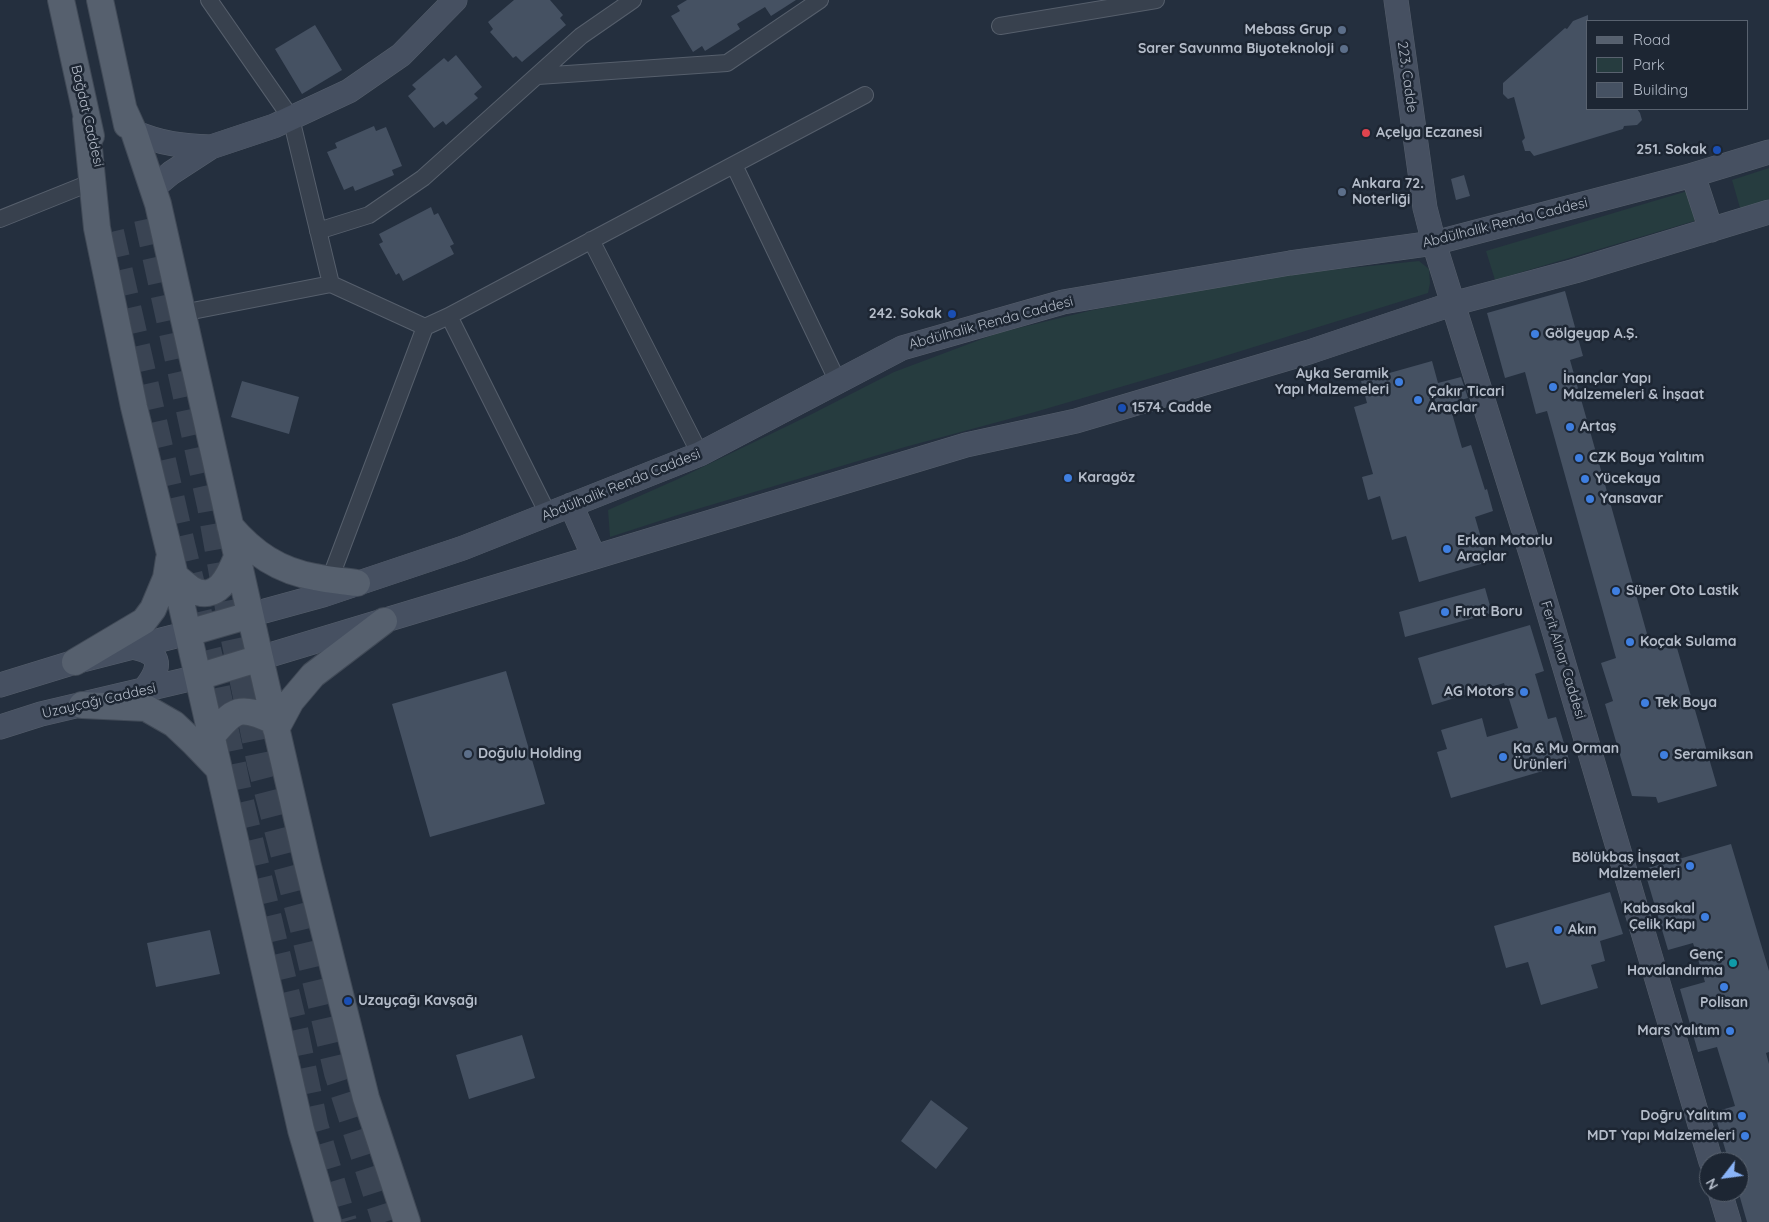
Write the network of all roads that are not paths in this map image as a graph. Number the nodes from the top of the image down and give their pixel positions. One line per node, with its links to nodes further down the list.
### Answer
1 (61, 0): 13 (main road, Bağdat Caddesi)
2 (100, 0): 14 (main road)
3 (209, 0): 12 (street)
4 (455, 0): 12 (main road)
5 (633, 0): 10 (street)
6 (820, 0): 10 (street)
7 (1156, 0): 9 (street)
8 (1396, 0): 28 (main road, 223. Cadde)
9 (1000, 26)
10 (538, 76): 25 (street)
11 (865, 95): 17 (street)
12 (291, 118): 15 (main road); 25 (street)
13 (86, 119): 19 (main road); 26 (main road, Bağdat Caddesi)
14 (129, 121): 15 (main road); 20 (main road); 23 (main road)
15 (211, 147): 20 (main road)
16 (1769, 152): 18 (main road, Abdülhalik Renda Caddesi)
17 (734, 165): 27 (street); 34 (street)
18 (1693, 175): 24 (main road); 28 (main road, Abdülhalik Renda Caddesi)
19 (92, 182): 22 (street); 41 (main road)
20 (153, 188): 31 (main road)
21 (1769, 212): 24 (main road)
22 (0, 219)
23 (147, 219)
24 (1711, 230): 30 (main road)
25 (318, 231): 29 (street)
26 (112, 232)
27 (591, 240): 32 (street); 35 (street)
28 (1434, 243): 30 (main road, 223. Cadde); 34 (main road, Abdülhalik Renda Caddesi)
29 (331, 284): 31 (street); 33 (street)
30 (1452, 304): 40 (main road); 58 (main road, Ferit Alnar Caddesi)
31 (182, 313): 38 (main road)
32 (449, 316): 33 (street); 37 (street)
33 (425, 327): 42 (street)
34 (838, 382): 35 (main road, Abdülhalik Renda Caddesi)
35 (700, 454): 36 (main road, Abdülhalik Renda Caddesi)
36 (571, 505): 37 (main road, Abdülhalik Renda Caddesi); 40 (main road)
37 (548, 514): 43 (main road, Abdülhalik Renda Caddesi)
38 (230, 526): 39 (main road); 42 (main road)
39 (237, 557): 41 (main road); 44 (main road)
40 (594, 557): 45 (main road)
41 (173, 565): 46 (main road); 49 (main road)
42 (330, 579): 43 (main road)
43 (357, 583): 44 (main road, Abdülhalik Renda Caddesi)
44 (250, 615): 46 (main road); 48 (main road)
45 (384, 621): 48 (main road); 54 (main road)
46 (188, 633): 47 (main road); 50 (main road)
47 (132, 647): 49 (main road); 52 (main road)
48 (260, 658): 50 (main road); 54 (main road)
49 (75, 662): 51 (main road)
50 (198, 677): 52 (main road, Uzayçağı Caddesi); 56 (main road)
51 (0, 685)
52 (144, 690): 53 (main road, Uzayçağı Caddesi)
53 (82, 705): 55 (main road, Uzayçağı Caddesi); 57 (main road)
54 (275, 725): 56 (main road); 61 (main road)
55 (0, 727)
56 (211, 736): 57 (main road)
57 (218, 768): 60 (main road)
58 (1708, 1152)
59 (1723, 1202): 62 (main road)
60 (328, 1222)
61 (407, 1222)
62 (1729, 1222)

